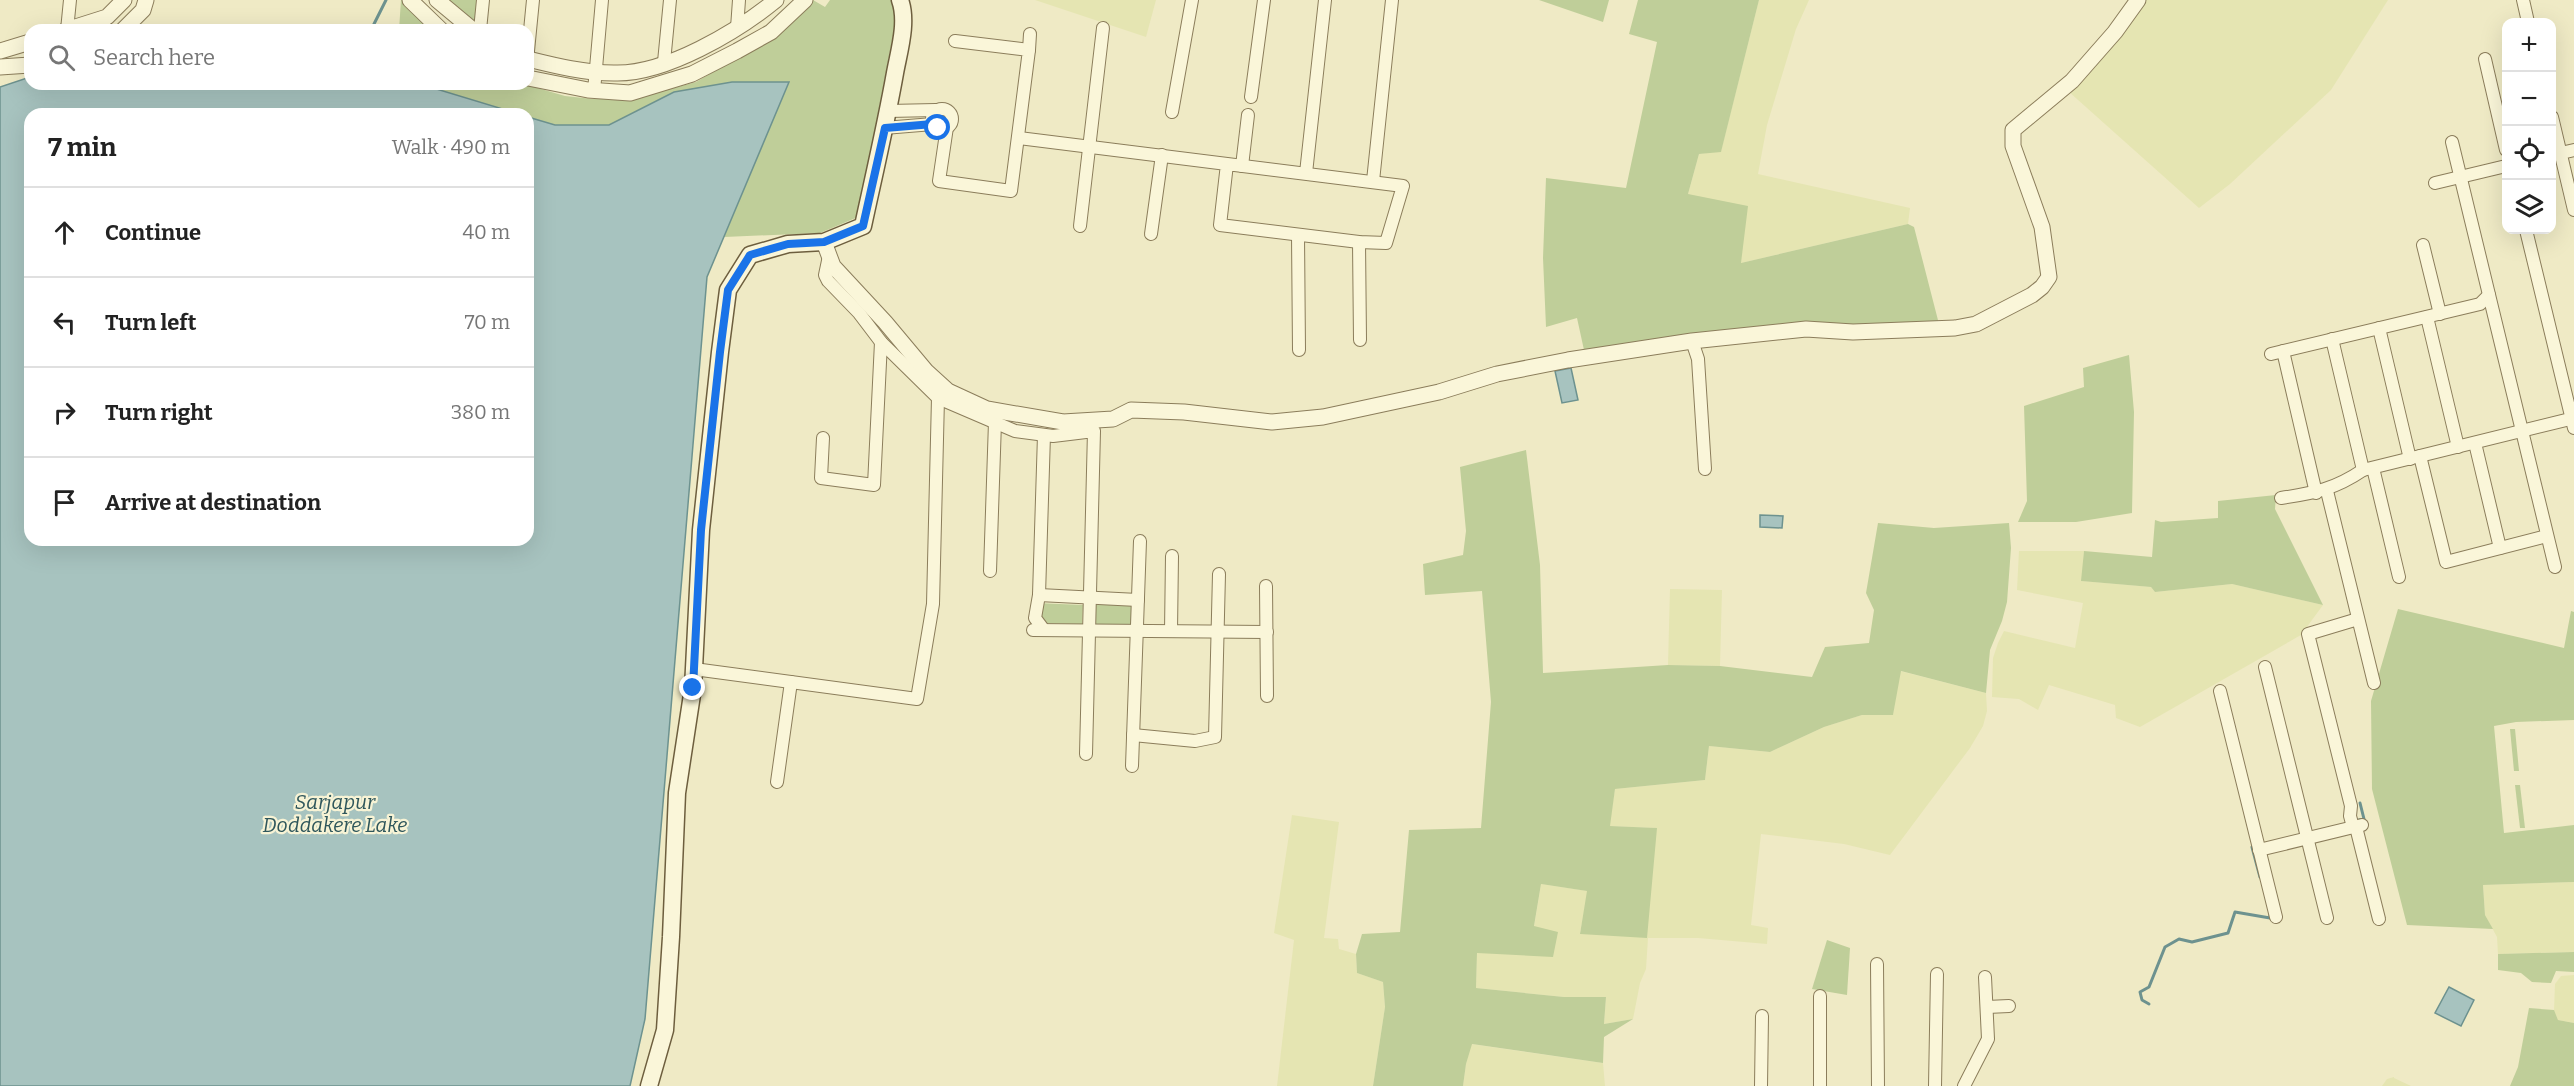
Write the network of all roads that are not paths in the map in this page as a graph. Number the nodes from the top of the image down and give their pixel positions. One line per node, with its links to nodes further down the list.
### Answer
1 (70, 0): 21 (street)
2 (124, 0): 22 (street)
3 (146, 0): 23 (street)
4 (410, 0): 24 (street)
5 (437, 0): 25 (street)
6 (483, 0): 26 (street)
7 (533, 0): 27 (street)
8 (602, 0): 40 (street)
9 (670, 0): 37 (street)
10 (740, 0): 28 (street)
11 (776, 0): 28 (street)
12 (804, 0): 42 (street)
13 (900, 0): 47 (main road)
14 (1192, 0): 45 (street)
15 (1264, 0): 43 (street)
16 (1325, 0): 60 (street)
17 (1392, 0): 62 (street)
18 (2138, 0): 77 (street)
19 (2523, 0): 20 (street)
20 (2527, 18)
21 (67, 24)
22 (84, 24)
23 (129, 24)
24 (433, 24)
25 (466, 24)
26 (481, 24)
27 (531, 24)
28 (737, 28): 37 (street)
29 (1103, 28): 53 (street)
30 (1030, 34): 33 (street)
31 (955, 41): 33 (street)
32 (24, 44): 34 (street)
33 (1029, 50): 51 (street)
34 (0, 51)
35 (2485, 59): 50 (street)
36 (534, 60): 40 (street)
37 (664, 62): 40 (street)
38 (24, 65): 39 (street)
39 (0, 67)
40 (595, 71): 42 (street)
41 (534, 79): 42 (street)
42 (594, 91)
43 (1251, 97)
44 (936, 110): 47 (street); 48 (street); 49 (street)
45 (1172, 112)
46 (1248, 115): 58 (street)
47 (886, 120): 48 (street); 71 (main road)
48 (933, 124): 49 (street)
49 (948, 127): 51 (street)
50 (2502, 133)
51 (1018, 138): 53 (street)
52 (2452, 142): 61 (street)
53 (1088, 145): 56 (street); 65 (street)
54 (2574, 150): 55 (street)
55 (2556, 154): 64 (street)
56 (1162, 155): 57 (street); 66 (street)
57 (1227, 164): 58 (street); 68 (street)
58 (1242, 165): 60 (street)
59 (2502, 167): 61 (street)
60 (1306, 173): 62 (street)
61 (2461, 177): 63 (street); 72 (street)
62 (1373, 182): 69 (street)
63 (2434, 183)
64 (2574, 210)
65 (1080, 226)
66 (1152, 234)
67 (2527, 234): 82 (street)
68 (1298, 235): 69 (street); 79 (street)
69 (1359, 242): 76 (street)
70 (2423, 245): 73 (street)
71 (827, 249): 77 (street); 78 (street); 112 (main road)
72 (2489, 295): 73 (street); 83 (street)
73 (2434, 315): 74 (street); 87 (street)
74 (2379, 328): 75 (street); 88 (street)
75 (2332, 339): 90 (street); 91 (street)
76 (1360, 340)
77 (1692, 341): 89 (street)
78 (881, 342): 80 (street); 85 (street)
79 (1299, 350)
80 (938, 398): 81 (street); 113 (street)
81 (995, 422): 84 (street); 98 (street)
82 (2573, 422): 83 (street)
83 (2522, 431): 86 (street); 93 (street)
84 (1044, 435): 102 (street); 103 (street)
85 (823, 438)
86 (2475, 443): 87 (street); 95 (street)
87 (2458, 447): 88 (street)
88 (2415, 458): 90 (street); 95 (street)
89 (1705, 469)
90 (2368, 469): 91 (street); 100 (street)
91 (2322, 492): 92 (street); 105 (street)
92 (2282, 498)
93 (2547, 536): 95 (street); 97 (street)
94 (1140, 542): 104 (street)
95 (2500, 548)
96 (1172, 556): 108 (street)
97 (2555, 567)
98 (990, 571)
99 (1220, 574): 109 (street)
100 (2399, 577)
101 (1266, 586): 110 (street)
102 (1039, 595): 103 (street); 106 (street)
103 (1089, 598): 104 (street); 106 (street)
104 (1138, 600): 107 (street)
105 (2358, 620): 114 (street); 121 (street)
106 (1089, 631): 107 (street); 118 (street)
107 (1137, 631): 108 (street); 117 (street)
108 (1171, 632): 109 (street)
109 (1220, 632): 110 (street); 117 (street)
110 (1267, 632): 116 (street)
111 (2265, 667): 122 (street)
112 (694, 669): 113 (street); 134 (main road)
113 (791, 682): 120 (street)
114 (2374, 682)
115 (2220, 691): 123 (street)
116 (1268, 696)
117 (1133, 735): 119 (street)
118 (1086, 754)
119 (1132, 766)
120 (777, 782)
121 (2357, 826): 122 (street); 126 (street)
122 (2307, 838): 123 (street); 125 (street)
123 (2259, 850): 124 (street)
124 (2276, 917)
125 (2327, 918)
126 (2379, 919)
127 (1877, 964): 137 (street)
128 (1937, 974): 138 (street)
129 (1986, 977): 132 (street)
130 (1820, 996): 136 (street)
131 (2009, 1006): 132 (street)
132 (1987, 1007): 139 (street)
133 (1762, 1016): 135 (street)
134 (649, 1086)
135 (1761, 1086)
136 (1820, 1086)
137 (1878, 1086)
138 (1935, 1086)
139 (1964, 1086)

